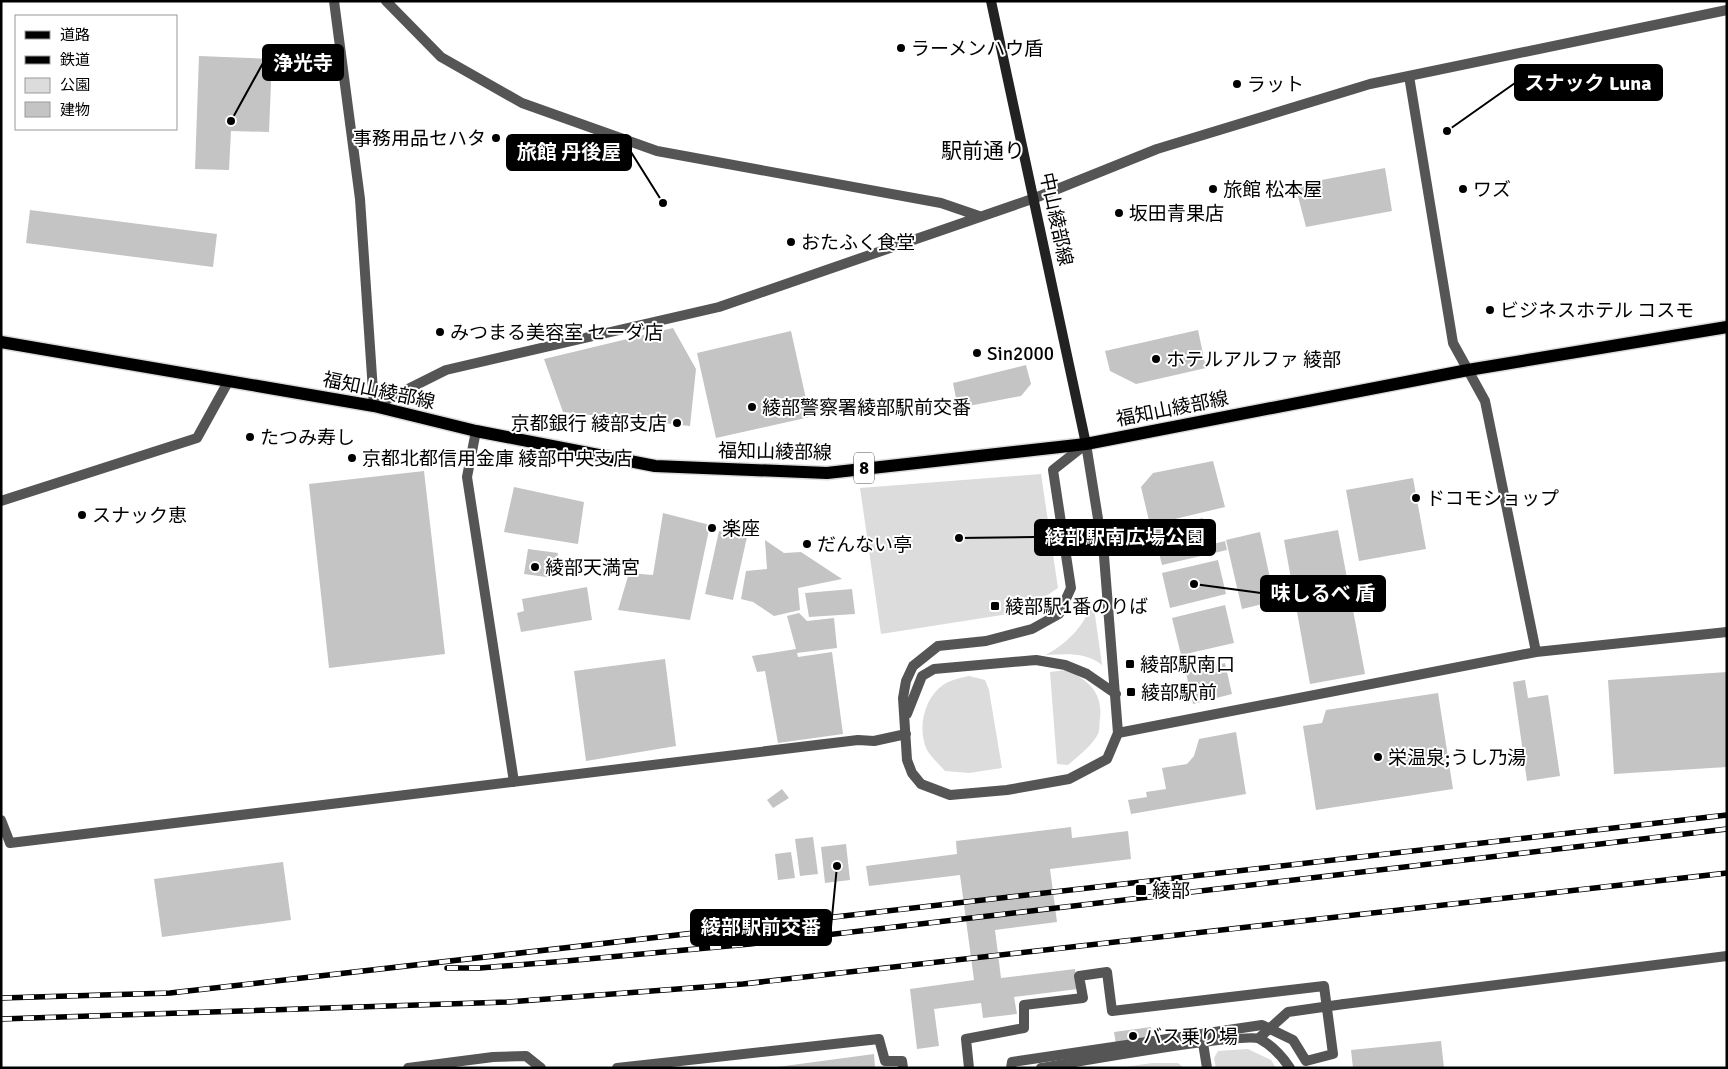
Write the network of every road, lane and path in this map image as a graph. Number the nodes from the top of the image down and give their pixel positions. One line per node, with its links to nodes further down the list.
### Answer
1 (334, 1): 12 (street)
2 (386, 1): 7 (street)
3 (991, 1): 6 (main road, 中山綾部線)
4 (1727, 10): 5 (street)
5 (1409, 76): 6 (street); 10 (street)
6 (1035, 198): 7 (street); 14 (main road, 中山綾部線)
7 (979, 216): 12 (street)
8 (1727, 327): 10 (main road, 福知山綾部線 / 8)
9 (1, 342): 11 (main road, 福知山綾部線 / 8)
10 (1468, 370): 14 (main road, 福知山綾部線 / 8); 17 (street)
11 (228, 382): 12 (main road, 福知山綾部線 / 8); 15 (street)
12 (374, 406): 13 (main road, 福知山綾部線 / 8)
13 (476, 431): 14 (main road, 福知山綾部線 / 8); 22 (street)
14 (1086, 444): 18 (street); 19 (street)
15 (1, 501)
16 (1727, 632): 17 (street)
17 (1536, 652): 20 (street)
18 (1116, 694): 19 (street); 20 (street)
19 (905, 720): 21 (street)
20 (1118, 733): 21 (street)
21 (906, 734): 22 (street)
22 (514, 782): 23 (street)
23 (1, 820)
24 (1727, 956): 25 (street)
25 (1327, 1006): 26 (street); 26 (street); 34 (street)
26 (1270, 1028): 27 (street); 35 (street)
27 (1259, 1038): 28 (street); 38 (street)
28 (1203, 1043): 36 (street); 37 (street)
29 (658, 1066): 32 (street); 33 (street)
30 (408, 1068): 31 (street)
31 (541, 1068)
32 (617, 1068)
33 (903, 1068)
34 (969, 1068)
35 (1010, 1068)
36 (1041, 1068)
37 (1207, 1068)
38 (1290, 1068)

